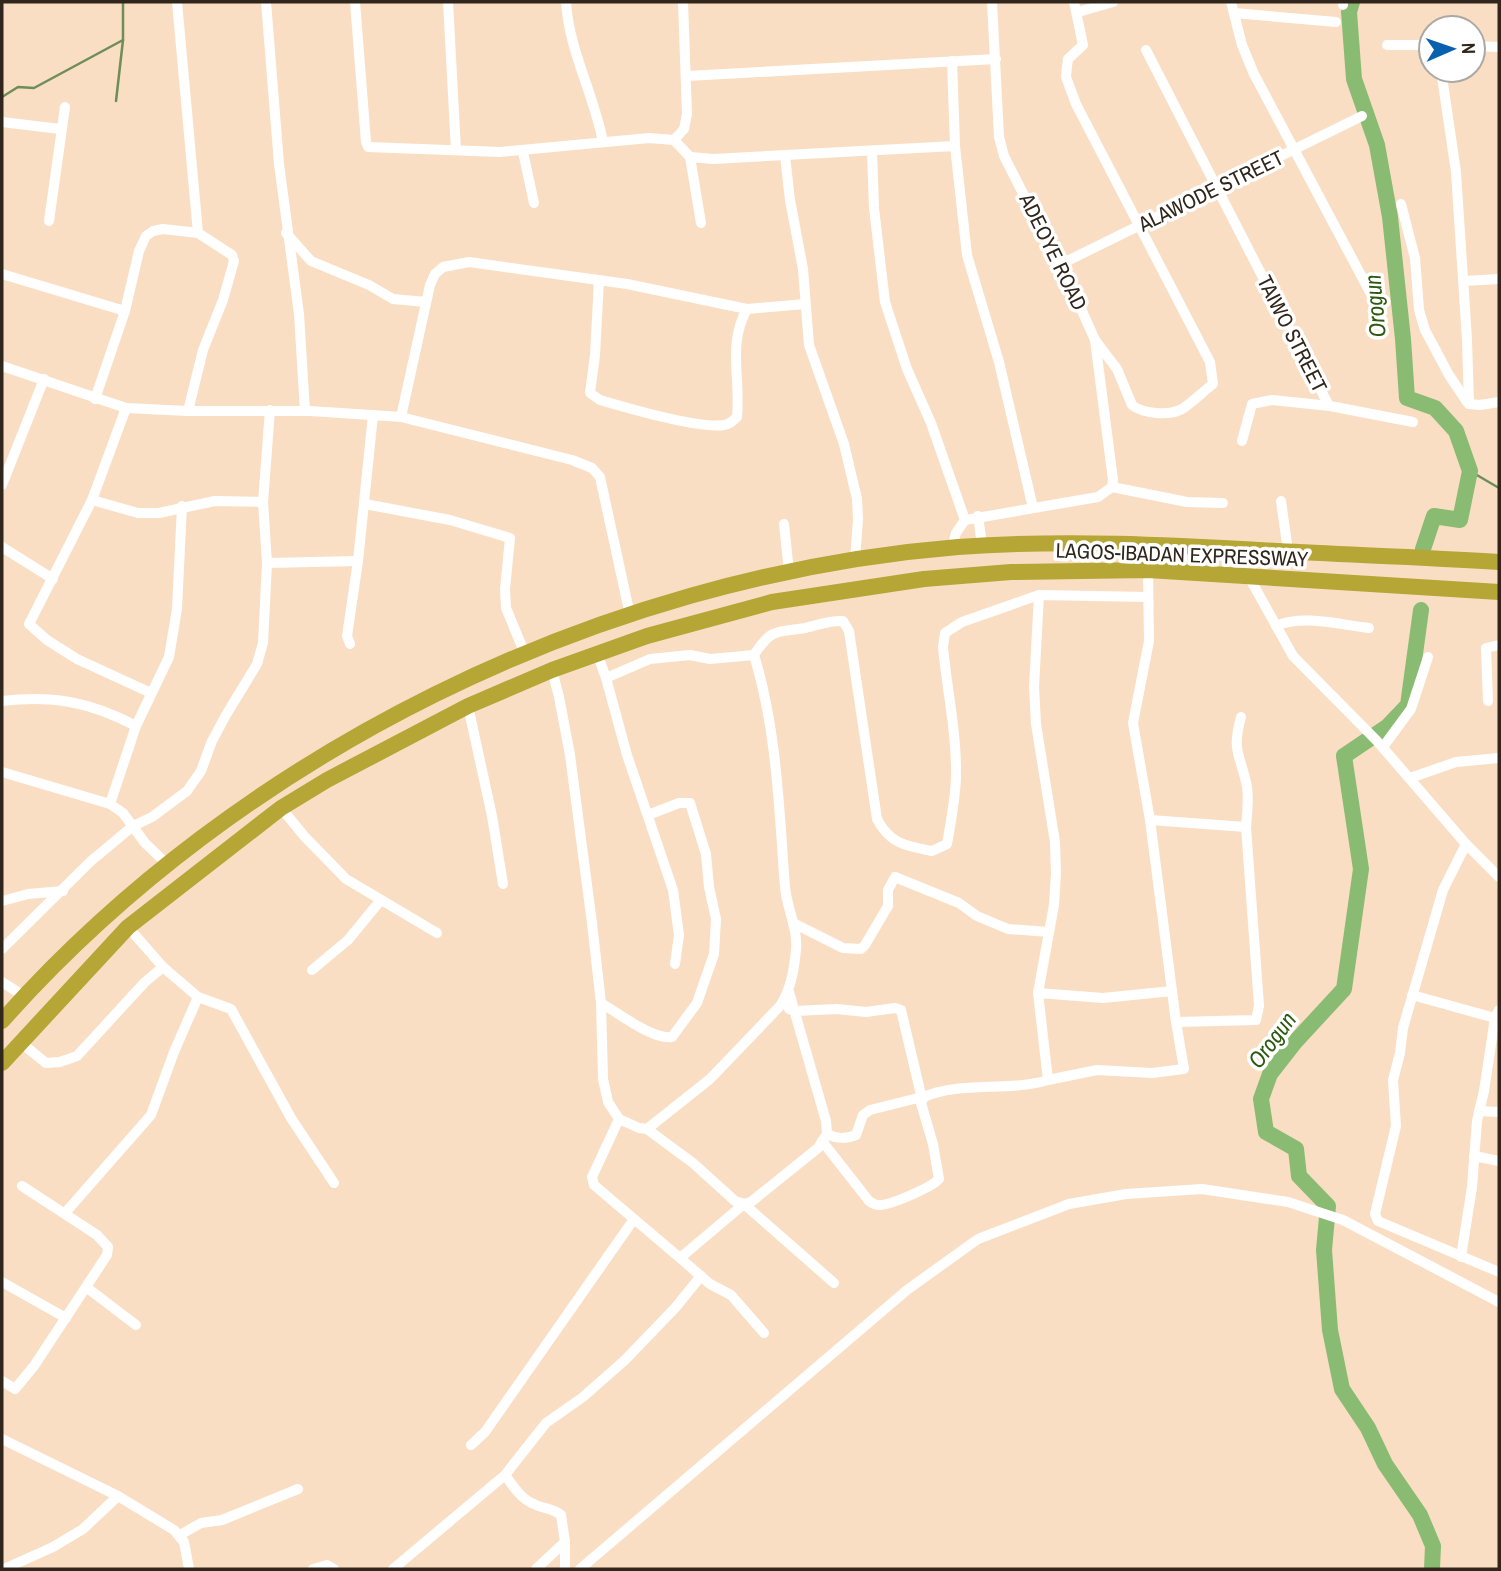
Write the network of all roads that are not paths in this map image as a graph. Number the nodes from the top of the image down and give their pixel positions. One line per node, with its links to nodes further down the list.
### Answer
1 (177, 2): 38 (street)
2 (266, 2): 39 (street)
3 (355, 2): 26 (street)
4 (448, 2): 26 (street)
5 (566, 2): 24 (street)
6 (683, 2): 17 (street)
7 (992, 2): 15 (street, ADEOYE ROAD)
8 (1113, 2): 9 (street)
9 (1076, 7): 37 (street)
10 (1233, 7): 11 (street); 27 (street)
11 (1336, 22)
12 (1387, 45): 13 (street)
13 (1417, 45)
14 (1146, 50): 32 (street, TAIWO STREET)
15 (996, 59): 16 (street); 40 (street, ADEOYE ROAD)
16 (952, 61): 17 (street); 25 (street)
17 (687, 76): 23 (street)
18 (1443, 84): 44 (street)
19 (65, 107): 22 (street)
20 (1362, 116): 27 (street, ALAWODE STREET)
21 (2, 122): 22 (street)
22 (60, 129): 35 (street)
23 (674, 140): 24 (street); 31 (street)
24 (603, 142): 28 (street)
25 (955, 146): 29 (street); 73 (street)
26 (456, 150): 28 (street)
27 (1295, 150): 32 (street, ALAWODE STREET); 45 (street)
28 (523, 152): 33 (street)
29 (872, 152): 30 (street); 75 (street)
30 (785, 156): 31 (street); 47 (street)
31 (690, 157): 36 (street)
32 (1215, 186): 37 (street, ALAWODE STREET); 56 (street, TAIWO STREET)
33 (534, 203)
34 (1401, 204): 55 (street)
35 (49, 221)
36 (701, 223)
37 (1139, 226): 40 (street, ALAWODE STREET); 50 (street)
38 (198, 233): 49 (street); 59 (street)
39 (286, 233): 46 (street); 60 (street)
40 (1059, 265): 50 (street, ADEOYE ROAD)
41 (2, 274): 49 (street)
42 (1499, 279): 44 (street)
43 (599, 280): 46 (street); 48 (street); 48 (street)
44 (1464, 281): 55 (street)
45 (1372, 296)
46 (426, 302): 62 (street)
47 (805, 304): 48 (street); 81 (street)
48 (747, 309)
49 (125, 311): 53 (street)
50 (1095, 340): 66 (street, ADEOYE ROAD)
51 (2, 366): 52 (street)
52 (44, 379): 53 (street); 65 (street)
53 (95, 399): 57 (street)
54 (1499, 402): 55 (street)
55 (1469, 404)
56 (1330, 406): 63 (street, TAIWO STREET); 64 (street)
57 (127, 408): 59 (street); 67 (street)
58 (270, 410): 59 (street); 60 (street); 69 (street)
59 (188, 411)
60 (305, 411): 61 (street)
61 (373, 415): 62 (street); 70 (street)
62 (401, 416): 92 (street)
63 (1413, 422)
64 (1242, 441)
65 (2, 485)
66 (1112, 487): 71 (street); 73 (street)
67 (92, 500): 72 (street); 88 (street)
68 (1280, 500): 80 (street)
69 (263, 502): 72 (street); 84 (street)
70 (365, 503): 82 (street); 98 (street)
71 (1223, 503)
72 (182, 506): 103 (street)
73 (1033, 508): 74 (street)
74 (978, 516): 75 (street); 77 (street)
75 (965, 520): 79 (street)
76 (784, 524): 86 (street)
77 (982, 545): 79 (highway, LAGOS-IBADAN EXPRESSWAY); 80 (highway, LAGOS-IBADAN EXPRESSWAY)
78 (2, 547): 88 (street)
79 (951, 548): 81 (highway, LAGOS-IBADAN EXPRESSWAY)
80 (1288, 551): 83 (highway, LAGOS-IBADAN EXPRESSWAY)
81 (855, 560): 86 (highway, LAGOS-IBADAN EXPRESSWAY)
82 (358, 561): 84 (street); 95 (street)
83 (1499, 562)
84 (267, 563): 117 (street)
85 (1148, 570): 87 (highway, LAGOS-IBADAN EXPRESSWAY); 91 (street); 97 (highway, LAGOS-IBADAN EXPRESSWAY)
86 (789, 572): 92 (highway, LAGOS-IBADAN EXPRESSWAY)
87 (1249, 577): 89 (highway, LAGOS-IBADAN EXPRESSWAY); 93 (street)
88 (53, 579): 103 (street)
89 (1499, 592)
90 (1039, 595): 91 (street); 99 (street); 128 (street)
91 (1148, 597): 116 (street)
92 (631, 615): 98 (highway, LAGOS-IBADAN EXPRESSWAY)
93 (1276, 626): 94 (street); 109 (street)
94 (1369, 628)
95 (350, 644)
96 (1499, 645): 105 (street)
97 (597, 653): 101 (highway, LAGOS-IBADAN EXPRESSWAY); 102 (street)
98 (525, 654): 120 (highway, LAGOS-IBADAN EXPRESSWAY)
99 (754, 655): 102 (street); 126 (street)
100 (1429, 657): 109 (street)
101 (552, 670): 106 (highway, LAGOS-IBADAN EXPRESSWAY); 141 (street)
102 (606, 678): 115 (street)
103 (151, 693): 108 (street)
104 (2, 701): 108 (street)
105 (1489, 701)
106 (468, 706): 114 (highway, LAGOS-IBADAN EXPRESSWAY); 122 (street)
107 (1241, 717): 118 (street)
108 (136, 726): 113 (street)
109 (1380, 744): 112 (street)
110 (1499, 758): 112 (street)
111 (2, 774): 113 (street)
112 (1410, 778): 119 (street)
113 (110, 804): 117 (street)
114 (281, 808): 125 (street); 127 (highway, LAGOS-IBADAN EXPRESSWAY)
115 (648, 815): 131 (street); 141 (street)
116 (1150, 820): 118 (street); 135 (street)
117 (133, 826): 120 (street); 123 (street)
118 (1246, 827): 146 (street)
119 (1466, 844): 121 (street); 138 (street)
120 (167, 865): 139 (highway, LAGOS-IBADAN EXPRESSWAY)
121 (1499, 877)
122 (503, 884)
123 (63, 891): 124 (street); 130 (street)
124 (2, 901)
125 (380, 901): 129 (street); 133 (street)
126 (793, 923): 128 (street); 136 (street)
127 (128, 927): 132 (street); 147 (highway, LAGOS-IBADAN EXPRESSWAY)
128 (1049, 932): 137 (street)
129 (437, 933)
130 (2, 949)
131 (675, 964)
132 (163, 967): 140 (street); 147 (street)
133 (312, 970)
134 (2, 982): 139 (street)
135 (1172, 991): 137 (street); 146 (street)
136 (789, 992): 142 (street); 143 (street)
137 (1038, 993): 149 (street)
138 (1412, 995): 144 (street); 163 (street)
139 (24, 996): 145 (highway, LAGOS-IBADAN EXPRESSWAY)
140 (198, 997): 158 (street); 161 (street)
141 (601, 1003): 153 (street)
142 (780, 1006): 143 (street); 154 (street)
143 (795, 1011): 150 (street); 155 (street)
144 (1497, 1014): 151 (street)
145 (2, 1021)
146 (1175, 1022): 149 (street)
147 (20, 1042): 148 (highway, LAGOS-IBADAN EXPRESSWAY)
148 (2, 1063)
149 (1048, 1080): 150 (street)
150 (922, 1098): 155 (street); 155 (street)
151 (1479, 1111): 152 (street); 156 (street)
152 (1499, 1112)
153 (619, 1119): 154 (street); 162 (street)
154 (647, 1129): 160 (street)
155 (824, 1138): 160 (street)
156 (1475, 1156): 157 (street); 163 (street)
157 (1499, 1161)
158 (334, 1183)
159 (22, 1186): 161 (street)
160 (744, 1204): 164 (street); 168 (street)
161 (65, 1213): 169 (street)
162 (634, 1219): 164 (street); 176 (street)
163 (1461, 1257): 165 (street)
164 (680, 1258): 166 (street)
165 (1499, 1272)
166 (701, 1276): 173 (street); 177 (street)
167 (2, 1282): 171 (street)
168 (834, 1283)
169 (86, 1287): 171 (street); 172 (street)
170 (1499, 1302): 189 (street)
171 (66, 1318): 174 (street)
172 (136, 1325)
173 (764, 1333)
174 (2, 1381)
175 (2, 1439): 179 (street)
176 (471, 1445)
177 (505, 1475): 181 (street); 186 (street)
178 (298, 1489): 180 (street)
179 (118, 1496): 180 (street); 182 (street)
180 (180, 1535): 183 (street)
181 (565, 1542): 187 (street); 188 (street)
182 (4, 1569)
183 (189, 1569)
184 (313, 1569): 185 (street)
185 (334, 1569)
186 (393, 1569)
187 (536, 1569)
188 (565, 1569)
189 (580, 1569)

